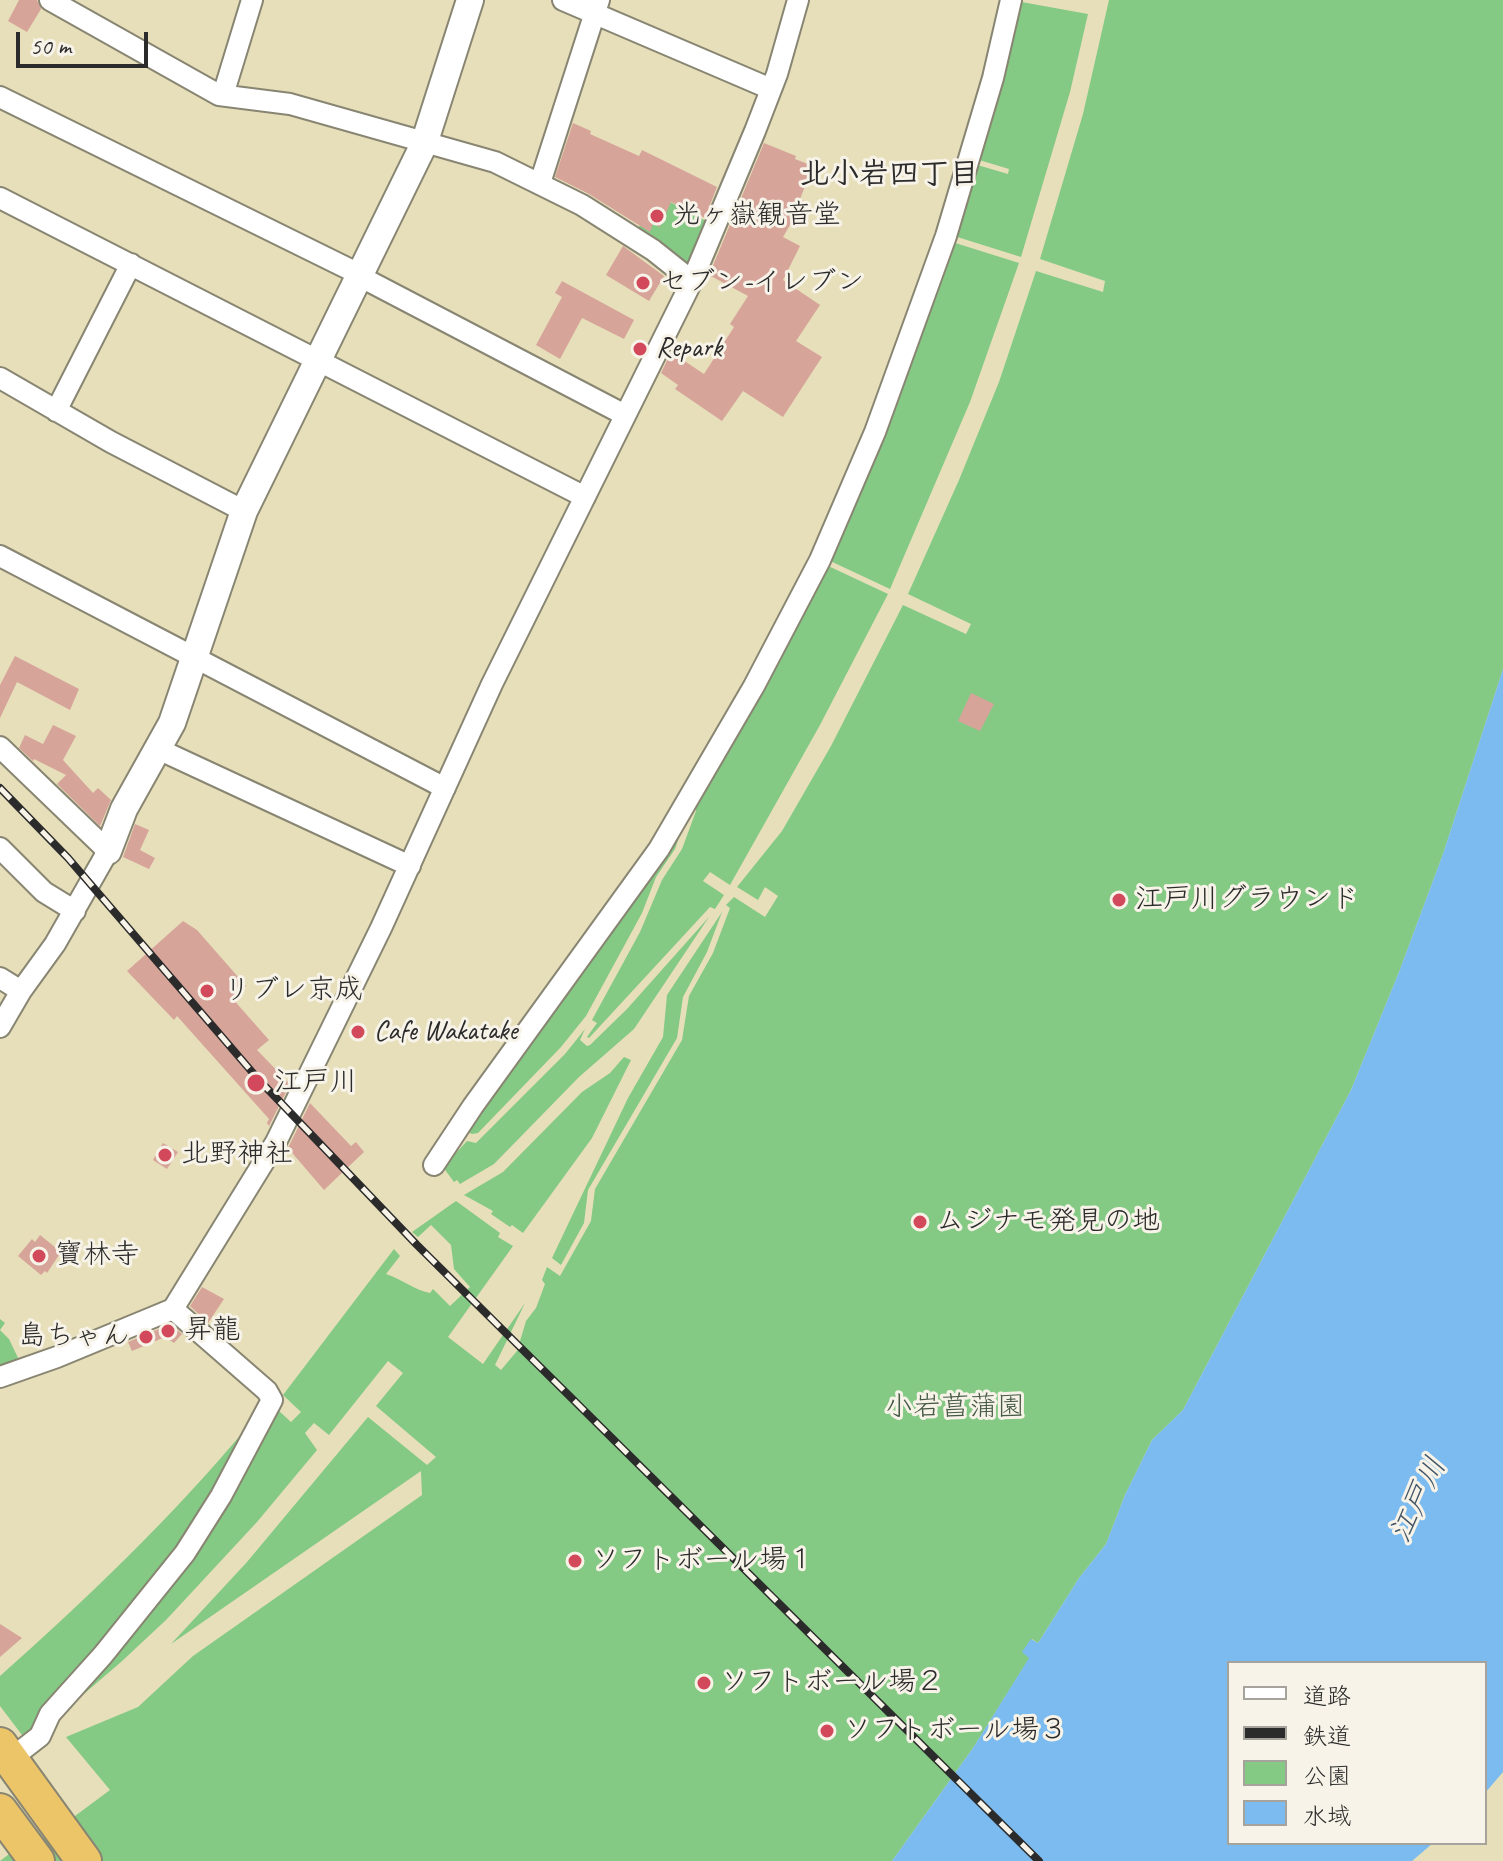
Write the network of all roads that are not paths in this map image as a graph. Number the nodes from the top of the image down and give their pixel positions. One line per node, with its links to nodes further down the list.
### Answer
1 (50, 0): 9 (street)
2 (252, 0): 9 (street)
3 (470, 0): 11 (street)
4 (563, 0): 7 (street)
5 (798, 0): 8 (street)
6 (1011, 0): 35 (street)
7 (597, 7): 8 (street); 12 (street)
8 (771, 89): 16 (street)
9 (223, 95): 11 (street)
10 (0, 97): 15 (street)
11 (424, 144): 12 (street); 15 (street)
12 (540, 183): 16 (street)
13 (0, 198): 14 (street)
14 (131, 264): 17 (street); 19 (street)
15 (359, 275): 17 (street); 20 (street)
16 (692, 281): 20 (street)
17 (318, 361): 21 (street); 22 (street)
18 (0, 378): 19 (street)
19 (56, 411): 22 (street)
20 (625, 415): 21 (street)
21 (585, 497): 27 (street)
22 (244, 511): 24 (street)
23 (0, 556): 24 (street)
24 (194, 658): 26 (street); 27 (street)
25 (0, 747): 29 (street)
26 (158, 749): 29 (street); 30 (street)
27 (445, 788): 30 (street)
28 (0, 848): 31 (street)
29 (108, 851): 31 (street)
30 (410, 866): 36 (street)
31 (75, 911): 33 (street)
32 (0, 978): 33 (street)
33 (21, 991): 34 (street)
34 (0, 1027)
35 (434, 1165)
36 (173, 1309): 37 (street); 38 (street)
37 (0, 1377)
38 (8, 1762): 41 (highway)
39 (0, 1811): 40 (highway)
40 (37, 1861)
41 (84, 1861)

